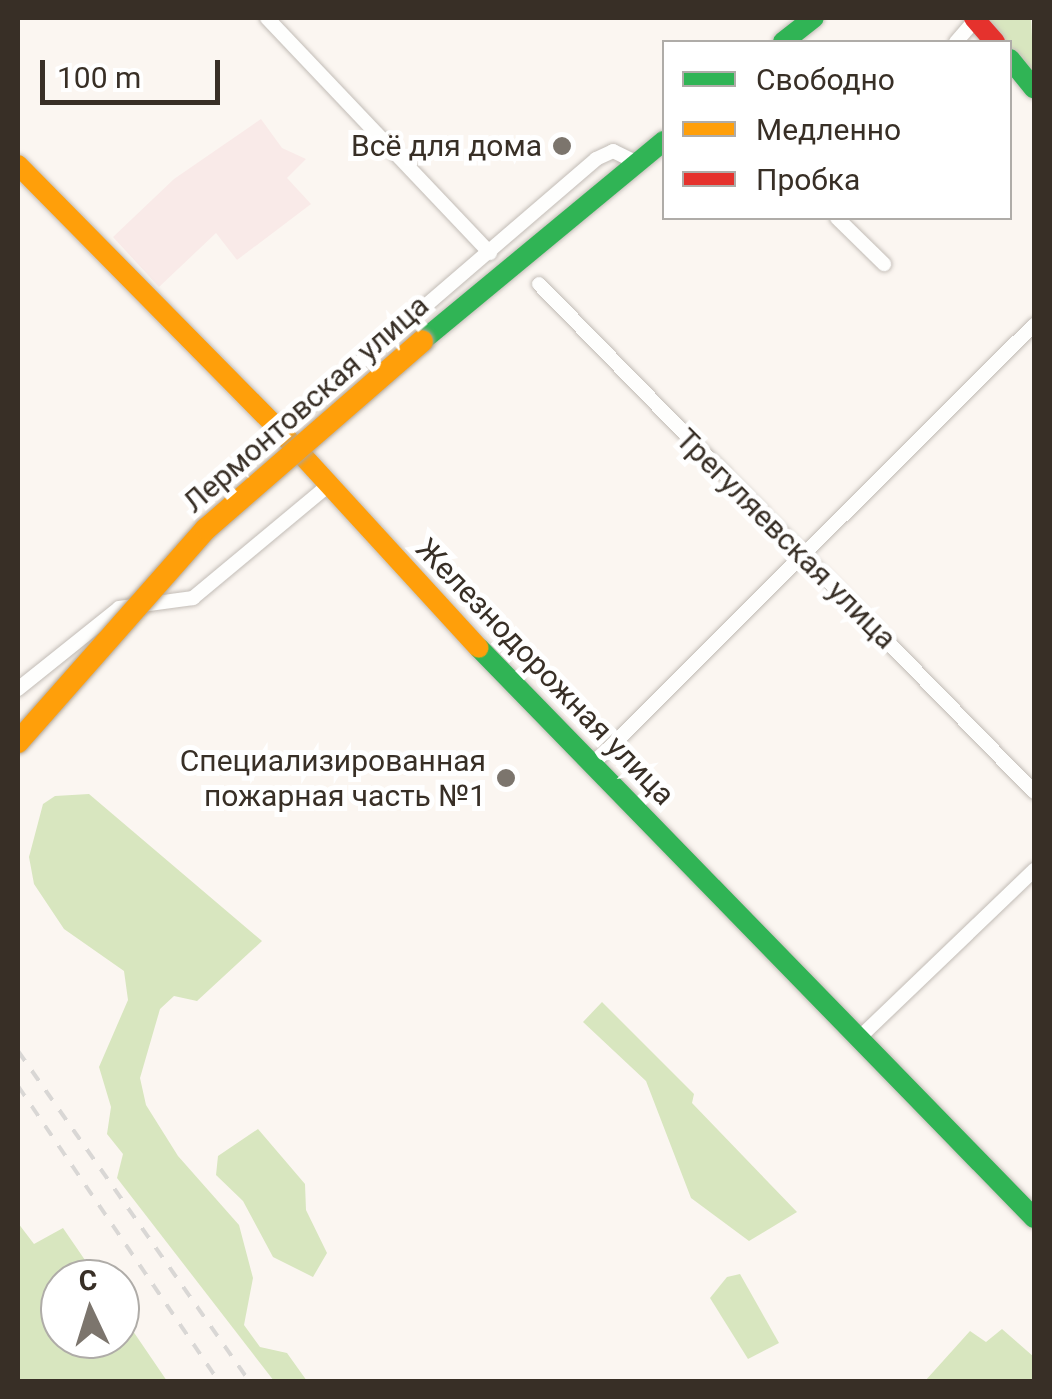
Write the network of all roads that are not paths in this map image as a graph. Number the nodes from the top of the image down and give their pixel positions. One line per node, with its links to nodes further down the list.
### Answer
1 (267, 18): 13 (street)
2 (814, 18): 4 (street)
3 (975, 18): 5 (street); 6 (street)
4 (786, 40)
5 (958, 40)
6 (994, 40)
7 (1012, 62): 8 (street)
8 (1034, 89)
9 (662, 142): 10 (street, Лермонтовская улица)
10 (638, 162): 13 (street); 21 (street, Лермонтовская улица, bridge)
11 (18, 165): 17 (street, Железнодорожная улица)
12 (839, 220): 14 (street)
13 (490, 253): 17 (street)
14 (884, 264)
15 (539, 284): 19 (street, Трегуляевская улица)
16 (1034, 325): 19 (street)
17 (280, 431): 18 (street, Железнодорожная улица)
18 (326, 487): 20 (street); 22 (street, Железнодорожная улица)
19 (802, 554): 22 (street); 23 (street, Трегуляевская улица)
20 (18, 689)
21 (18, 742)
22 (592, 765): 25 (street, Железнодорожная улица)
23 (1034, 792)
24 (1034, 870): 25 (street)
25 (859, 1038): 26 (street, Железнодорожная улица)
26 (1034, 1218)

